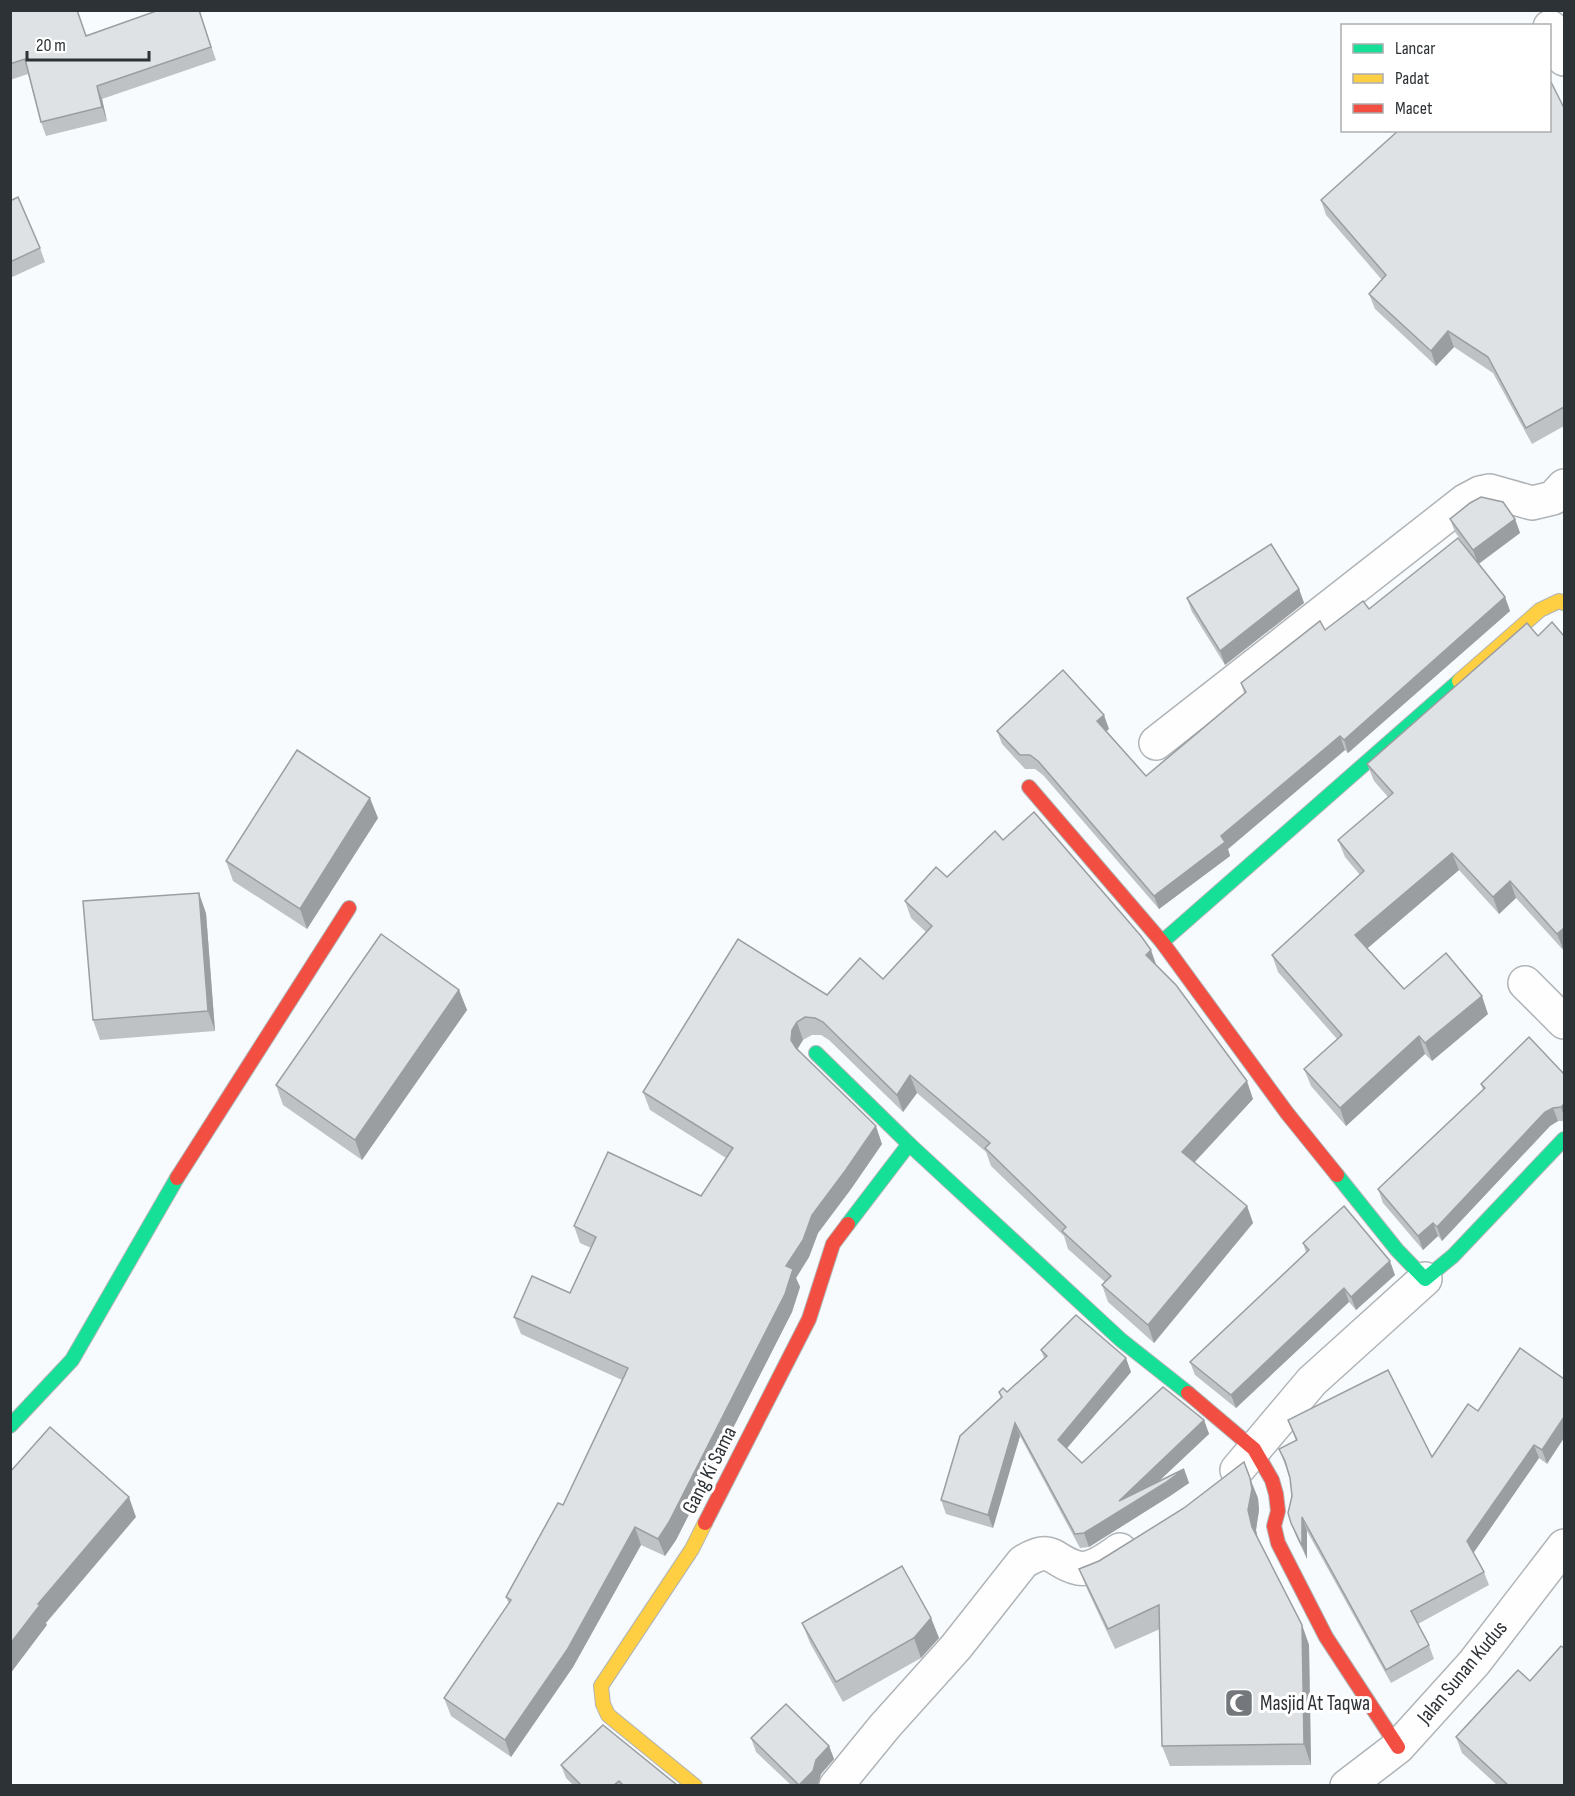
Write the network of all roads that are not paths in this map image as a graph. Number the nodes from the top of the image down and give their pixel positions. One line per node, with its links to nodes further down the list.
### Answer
1 (1542, 10): 2 (street)
2 (1548, 24)
3 (1551, 30): 4 (street)
4 (1564, 59)
5 (1564, 486): 7 (street)
6 (1564, 603): 10 (street)
7 (1156, 743)
8 (1029, 787): 10 (street)
9 (349, 908): 17 (street)
10 (1162, 942): 16 (street)
11 (1525, 983): 12 (street)
12 (1564, 1022)
13 (816, 1053): 15 (street)
14 (1564, 1139): 16 (street)
15 (909, 1144): 18 (street); 23 (street, Gang Ki Sama)
16 (1425, 1279): 18 (street)
17 (10, 1426)
18 (1254, 1449): 19 (street); 22 (street)
19 (1213, 1489)
20 (1143, 1535): 24 (street)
21 (1564, 1546): 22 (street, Jalan Sunan Kudus)
22 (1398, 1747): 25 (street, Jalan Sunan Kudus)
23 (695, 1785)
24 (836, 1785)
25 (1347, 1785)

